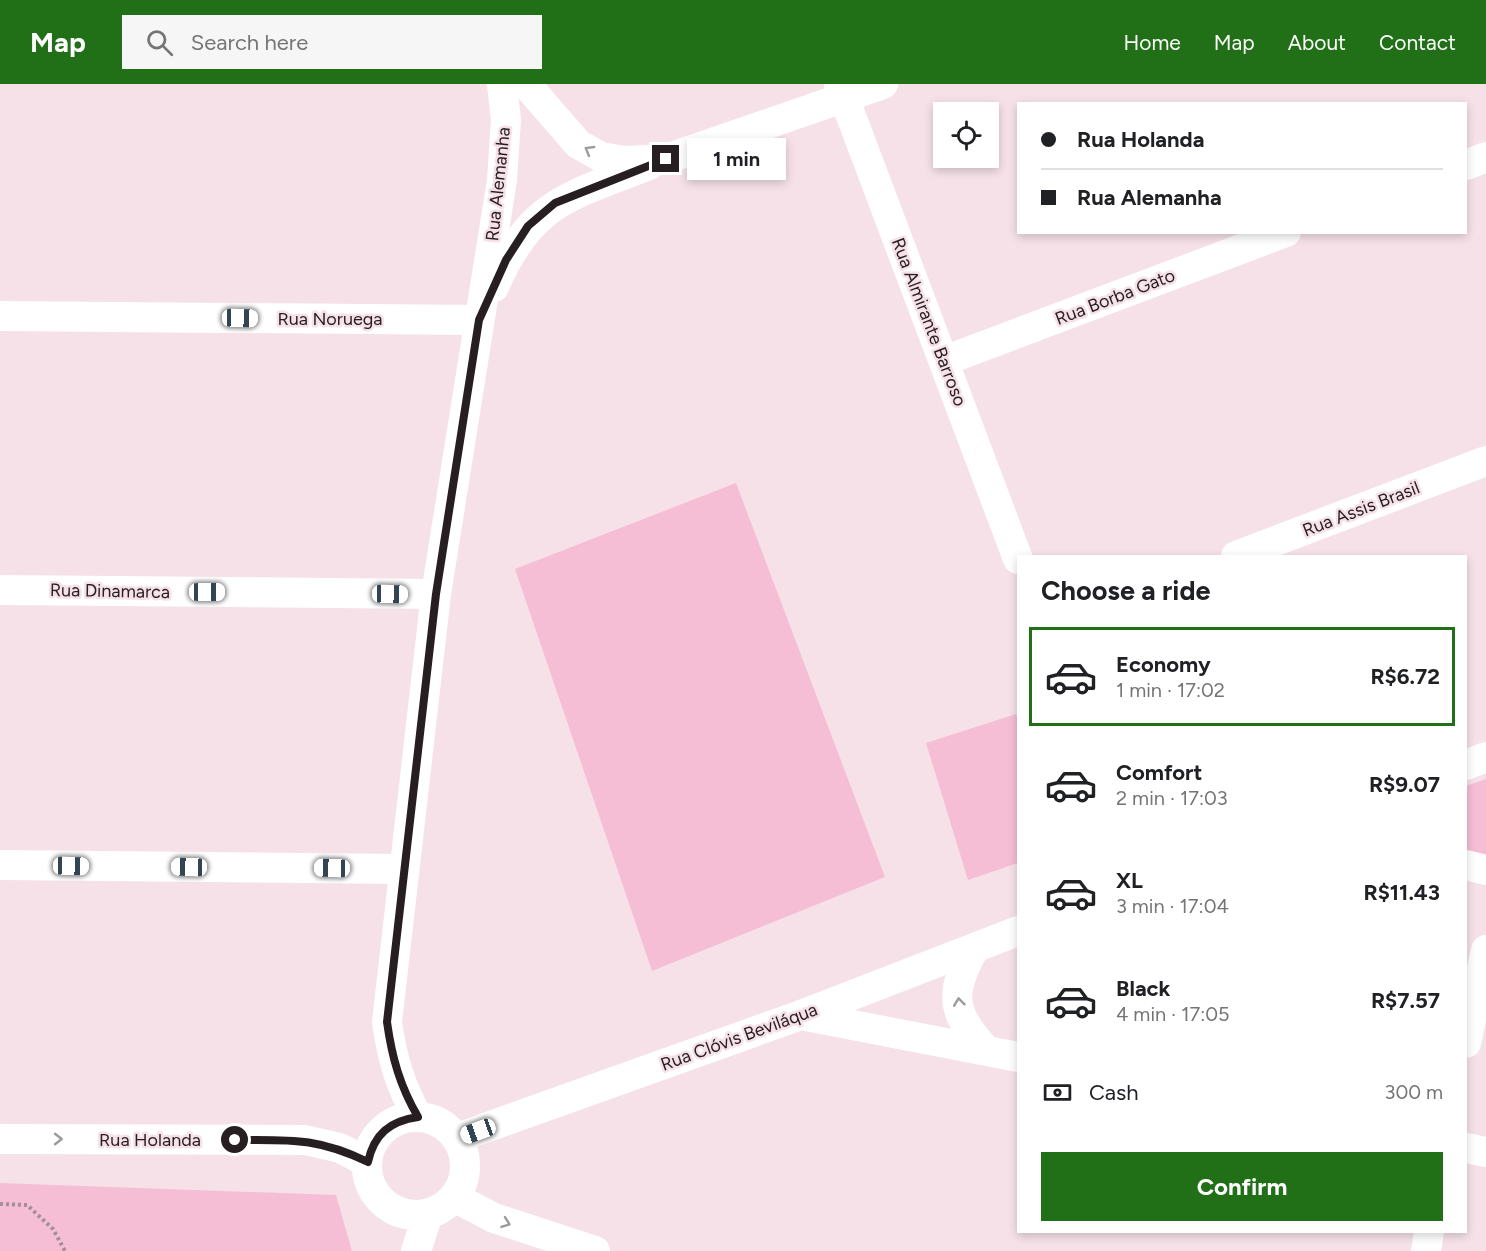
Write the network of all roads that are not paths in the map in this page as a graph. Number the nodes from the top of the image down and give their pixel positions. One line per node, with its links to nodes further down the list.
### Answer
1 (502, 84): 10 (street, Rua Alemanha)
2 (526, 84): 6 (street, one-way to 2)
3 (883, 84): 4 (street)
4 (842, 91): 6 (street); 11 (street, Rua Almirante Barroso)
5 (1486, 158): 7 (street)
6 (666, 159): 10 (street, Rua Alemanha)
7 (1467, 165)
8 (1281, 234): 11 (street, Rua Borba Gato)
9 (0, 316): 10 (street, Rua Noruega)
10 (479, 320): 16 (street, Rua Alemanha)
11 (944, 361): 14 (street, Rua Almirante Barroso)
12 (1486, 460): 13 (street, Rua Assis Brasil)
13 (1239, 555)
14 (1017, 556)
15 (0, 590): 16 (street, Rua Dinamarca)
16 (436, 594): 21 (street, Rua Alemanha)
17 (1486, 757): 18 (street)
18 (1467, 765)
19 (0, 865): 21 (street)
20 (1467, 865): 22 (street)
21 (402, 869): 30 (street, Rua Alemanha)
22 (1486, 870)
23 (1017, 931): 24 (street, Rua Clóvis Beviláqua)
24 (974, 948): 26 (street, Rua Clóvis Beviláqua); 28 (street, one-way to 24)
25 (1486, 950): 27 (street)
26 (801, 1016): 28 (street); 31 (street, Rua Clóvis Beviláqua)
27 (1467, 1039)
28 (986, 1050): 29 (street)
29 (1017, 1057)
30 (418, 1117): 31 (street); 35 (street)
31 (457, 1138): 36 (street)
32 (0, 1139): 35 (street, Rua Holanda, one-way to 35)
33 (1467, 1148): 34 (street)
34 (1486, 1152)
35 (368, 1162): 37 (street)
36 (454, 1197): 37 (street); 40 (street, one-way to 40)
37 (428, 1214): 39 (street)
38 (1429, 1233): 41 (street)
39 (416, 1251)
40 (595, 1251)
41 (1426, 1251)

